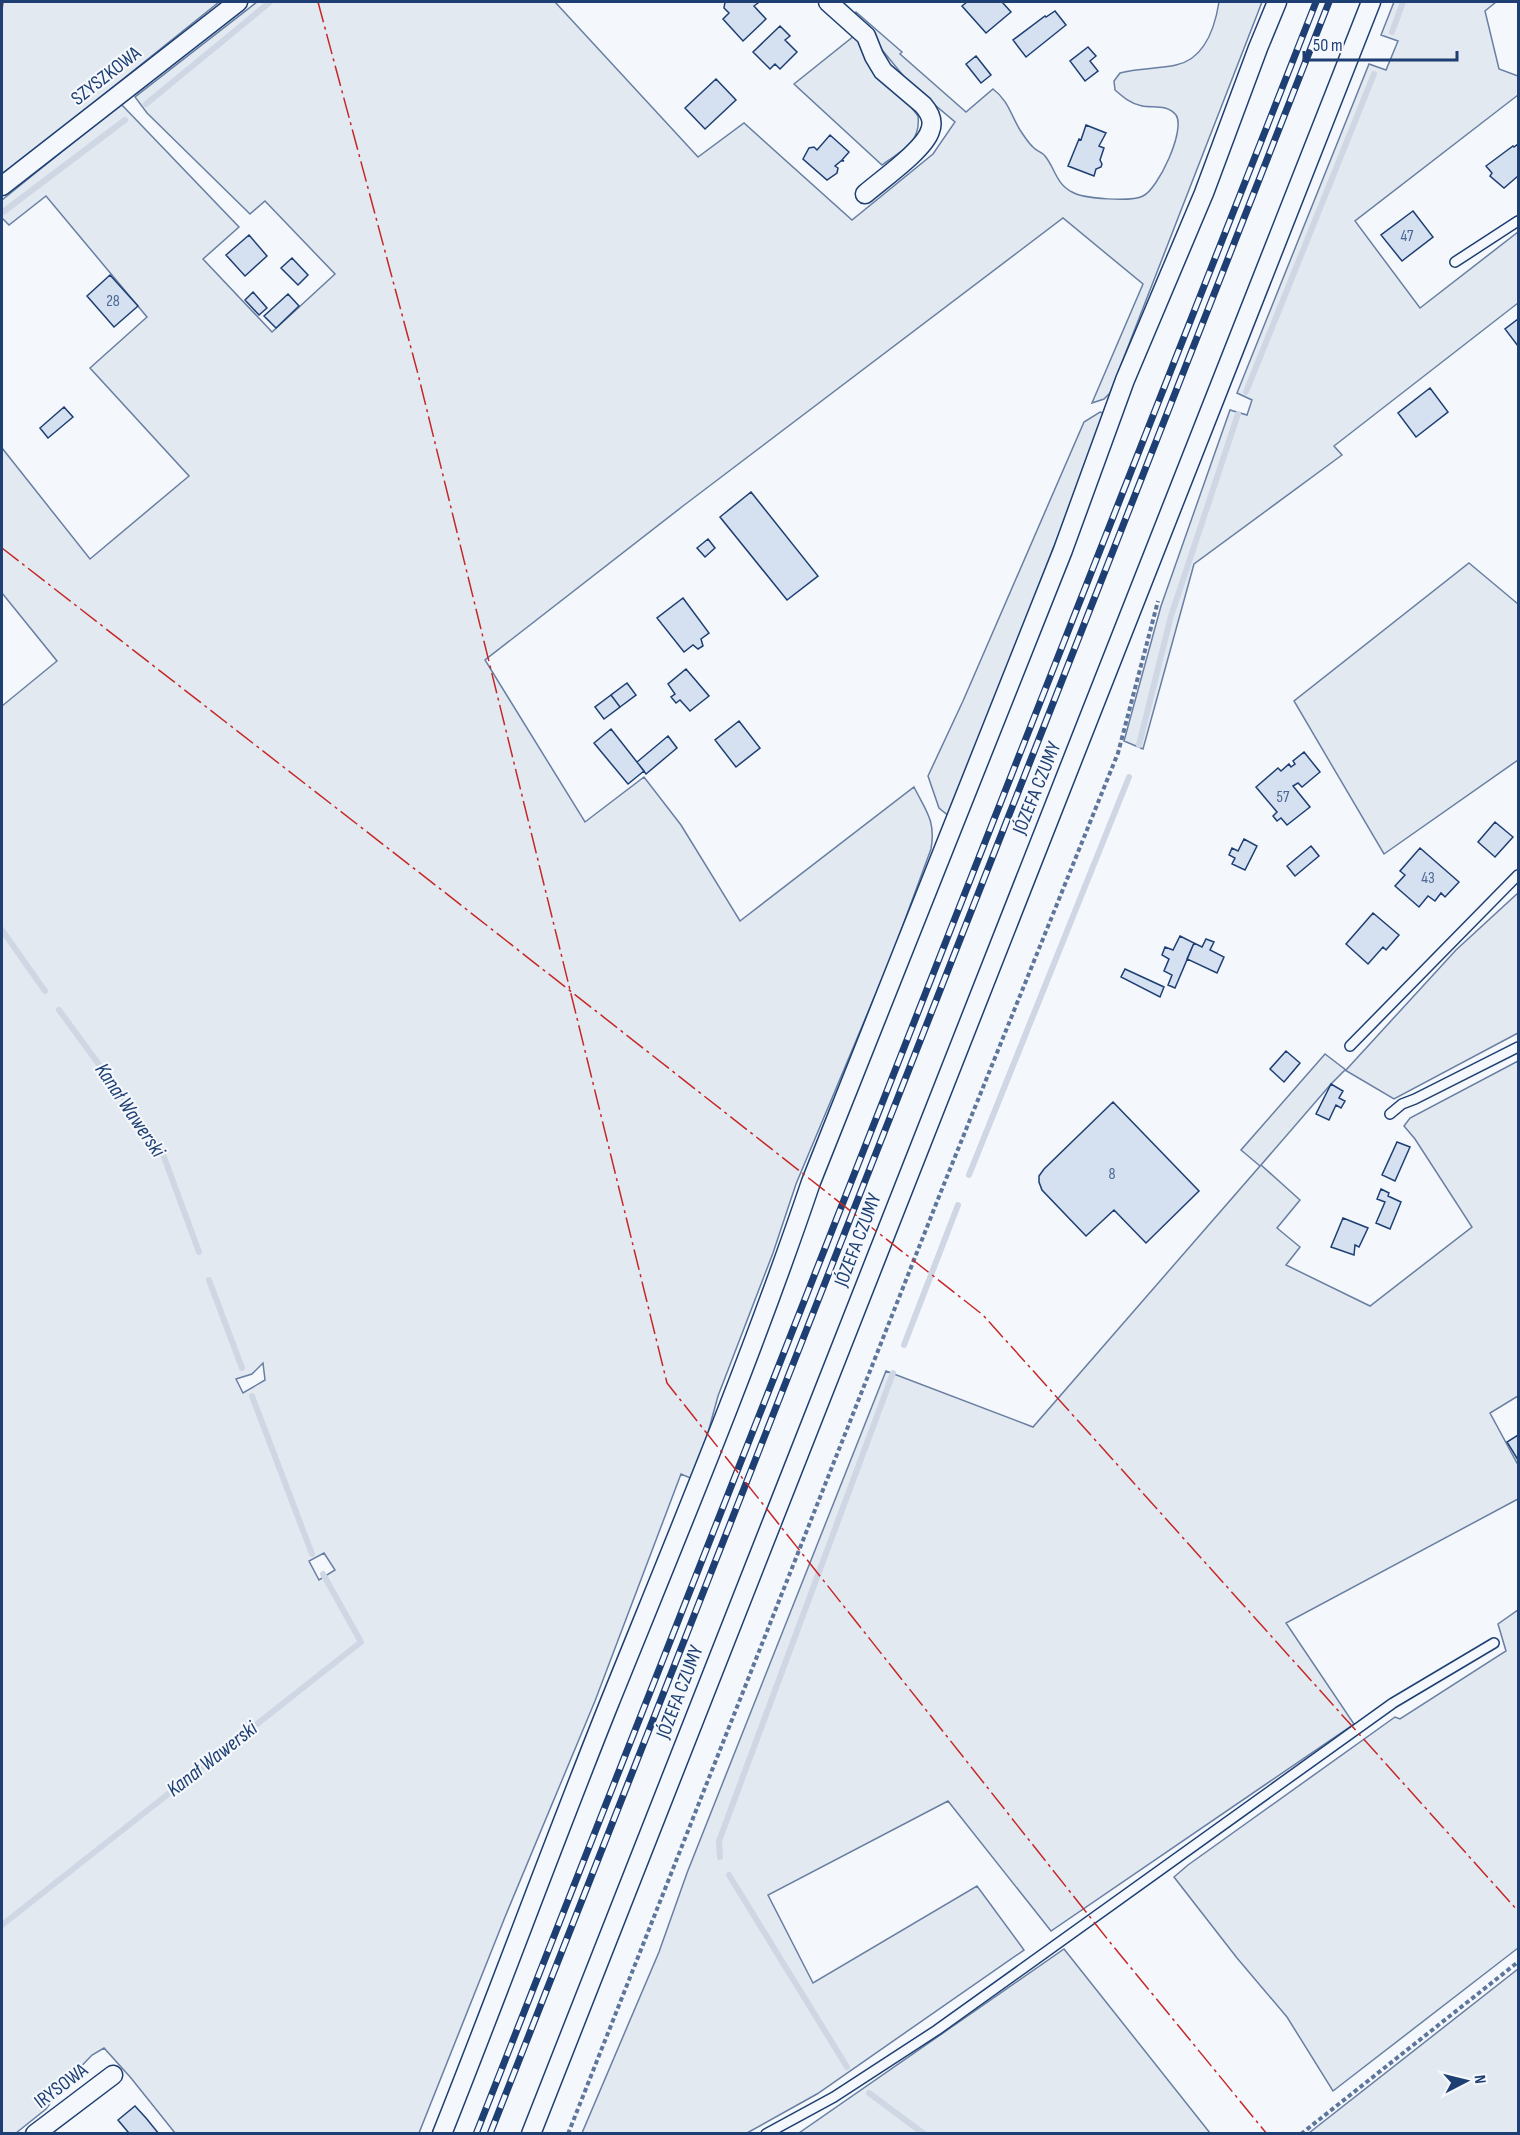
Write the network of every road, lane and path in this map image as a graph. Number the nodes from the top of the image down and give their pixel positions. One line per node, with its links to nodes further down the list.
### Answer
1 (238, 2): 5 (street, SZYSZKOWA)
2 (828, 2): 6 (street)
3 (1277, 2): 18 (street)
4 (1371, 2): 19 (street, JÓZEFA CZUMY)
5 (2, 186)
6 (865, 194)
7 (1518, 221): 8 (lane)
8 (1455, 262)
9 (1160, 594): 20 (path)
10 (1518, 875): 11 (lane)
11 (1350, 1046)
12 (1518, 1047): 13 (lane)
13 (1390, 1114)
14 (1494, 1643): 21 (lane)
15 (1518, 1962): 22 (path)
16 (113, 2075): 17 (street, IRYSOWA)
17 (35, 2133)
18 (442, 2133)
19 (531, 2133)
20 (568, 2133)
21 (766, 2133)
22 (1301, 2133)

